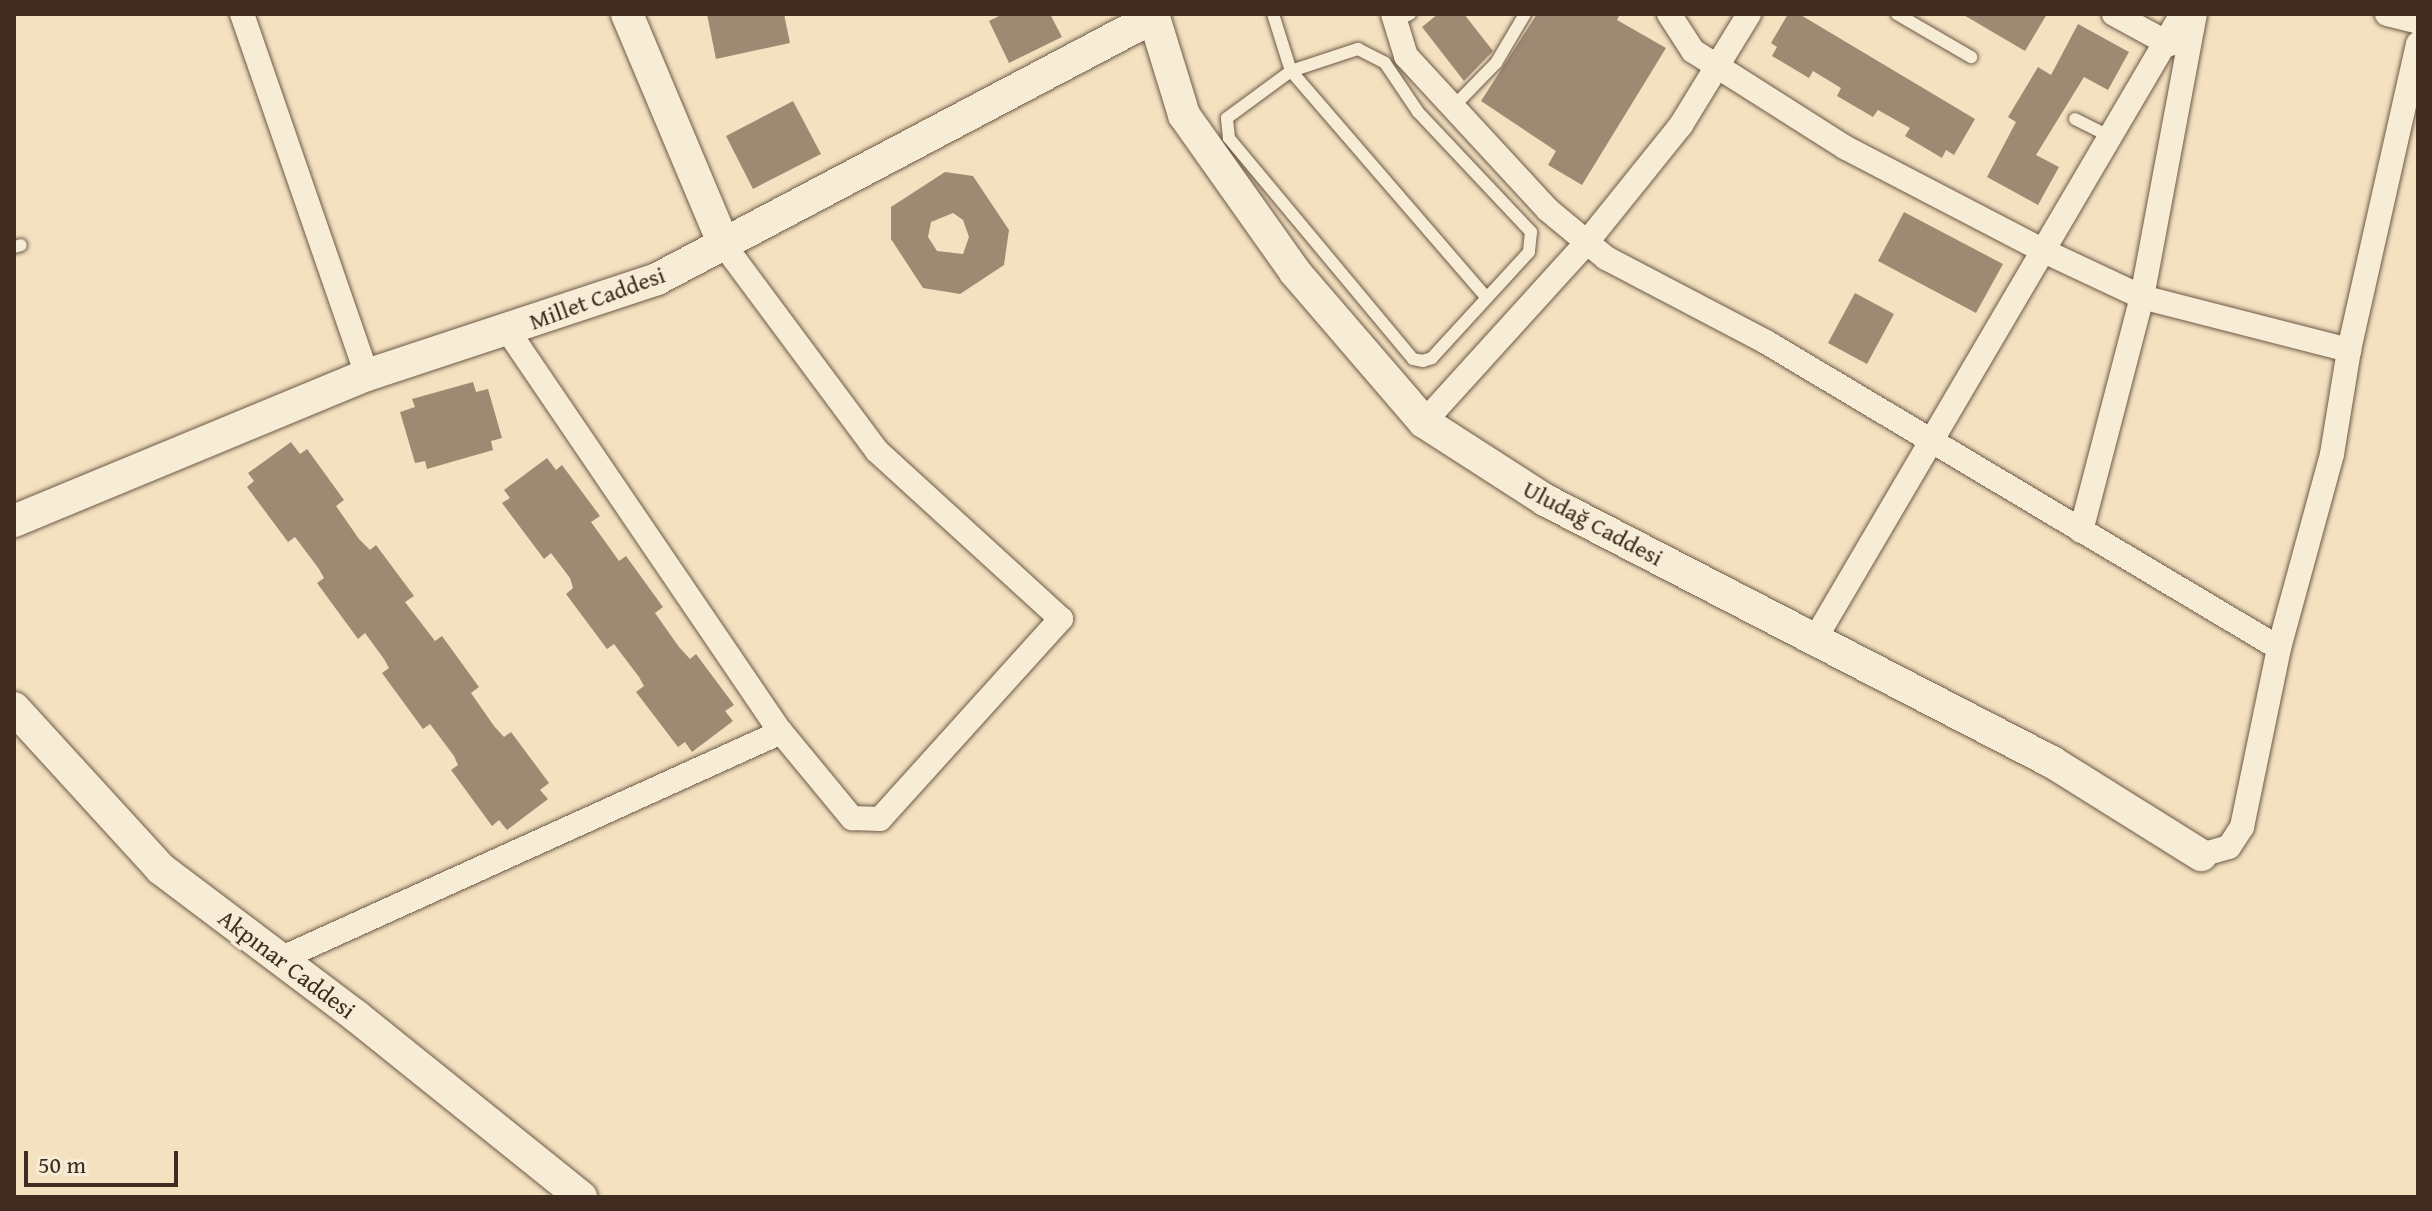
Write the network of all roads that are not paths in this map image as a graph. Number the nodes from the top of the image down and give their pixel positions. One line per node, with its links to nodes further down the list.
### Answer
1 (242, 14): 30 (street)
2 (627, 14): 24 (street)
3 (1273, 14): 19 (lane)
4 (1525, 14): 20 (lane)
5 (1669, 14): 18 (street)
6 (1749, 14): 18 (street)
7 (1897, 14): 17 (lane)
8 (2114, 14): 15 (street)
9 (2182, 14): 15 (street)
10 (2195, 14): 27 (street)
11 (2387, 14): 14 (street)
12 (1156, 15): 24 (street, Millet Caddesi); 31 (street, Uludağ Caddesi)
13 (1400, 16): 20 (street)
14 (2418, 22)
15 (2169, 44): 22 (street)
16 (2418, 44): 29 (street)
17 (1971, 57)
18 (1720, 68): 23 (street); 25 (street)
19 (1291, 71): 26 (lane); 26 (lane); 26 (lane)
20 (1453, 107): 23 (street)
21 (2075, 119): 22 (lane)
22 (2113, 138): 25 (street)
23 (1587, 242): 31 (street); 32 (street)
24 (724, 245): 28 (street, Millet Caddesi); 38 (street)
25 (2046, 252): 27 (street); 32 (street)
26 (1485, 296)
27 (2142, 297): 29 (street); 34 (street)
28 (508, 331): 30 (street, Millet Caddesi); 38 (street)
29 (2349, 350): 36 (street)
30 (367, 375): 33 (street, Millet Caddesi)
31 (1424, 422): 35 (street, Uludağ Caddesi)
32 (1933, 440): 34 (street); 35 (street)
33 (14, 521)
34 (2081, 531): 36 (street)
35 (1815, 639): 39 (street, Uludağ Caddesi)
36 (2279, 648): 39 (street)
37 (14, 708): 40 (street, Akpınar Caddesi)
38 (781, 732): 40 (street)
39 (2201, 855)
40 (280, 959): 41 (street, Akpınar Caddesi)
41 (581, 1197)

